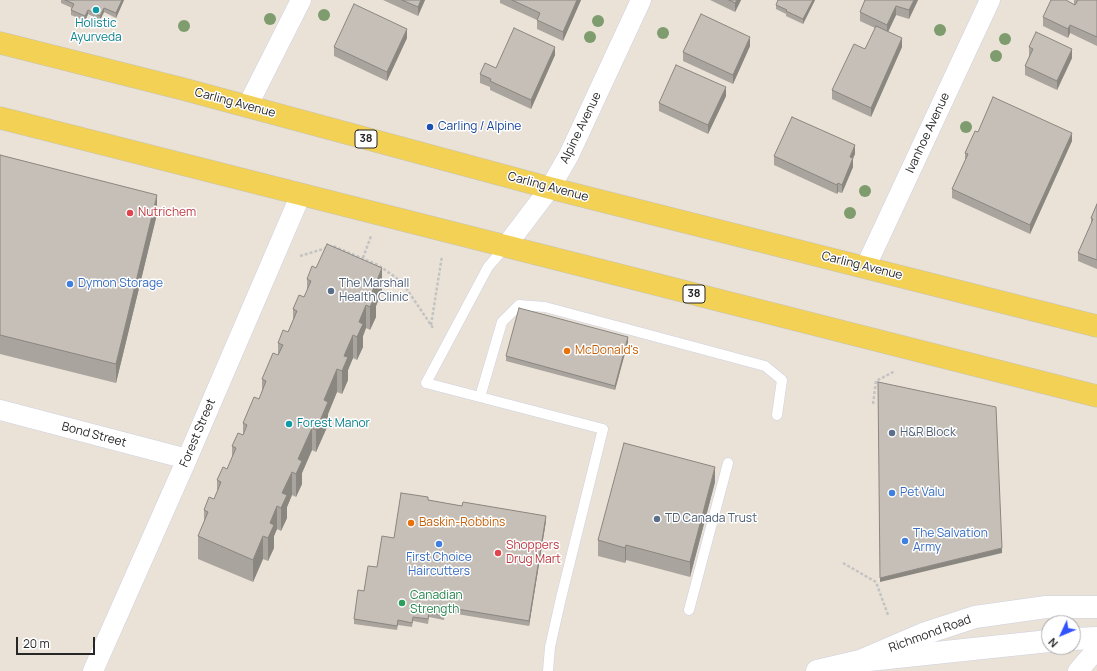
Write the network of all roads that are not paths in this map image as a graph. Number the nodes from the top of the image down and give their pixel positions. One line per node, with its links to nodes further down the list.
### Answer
1 (301, 0): 5 (street)
2 (641, 0): 7 (street, Alpine Avenue)
3 (990, 0): 10 (street, Ivanhoe Avenue)
4 (0, 43): 5 (main road, Carling Avenue / 38)
5 (247, 107): 7 (main road, Carling Avenue / 38)
6 (0, 118): 8 (main road, 38)
7 (550, 188): 9 (street, Alpine Avenue); 10 (main road, Carling Avenue / 38)
8 (300, 194): 9 (main road, 38); 16 (street, Forest Street)
9 (506, 246): 12 (main road, 38); 13 (lane)
10 (866, 266): 11 (main road, Carling Avenue / 38)
11 (1097, 326)
12 (1097, 396)
13 (480, 397): 15 (lane); 26 (lane)
14 (0, 410): 16 (street, Bond Street)
15 (777, 415)
16 (188, 459): 25 (street, Forest Street)
17 (728, 463): 19 (lane)
18 (1097, 606): 24 (main road, Richmond Road)
19 (689, 610)
20 (1097, 638): 21 (main road)
21 (1081, 639)
22 (1041, 642): 24 (main road, Richmond Road)
23 (1097, 649): 28 (street)
24 (860, 661): 27 (main road, Richmond Road)
25 (93, 671)
26 (548, 671)
27 (817, 671)
28 (1078, 671)

